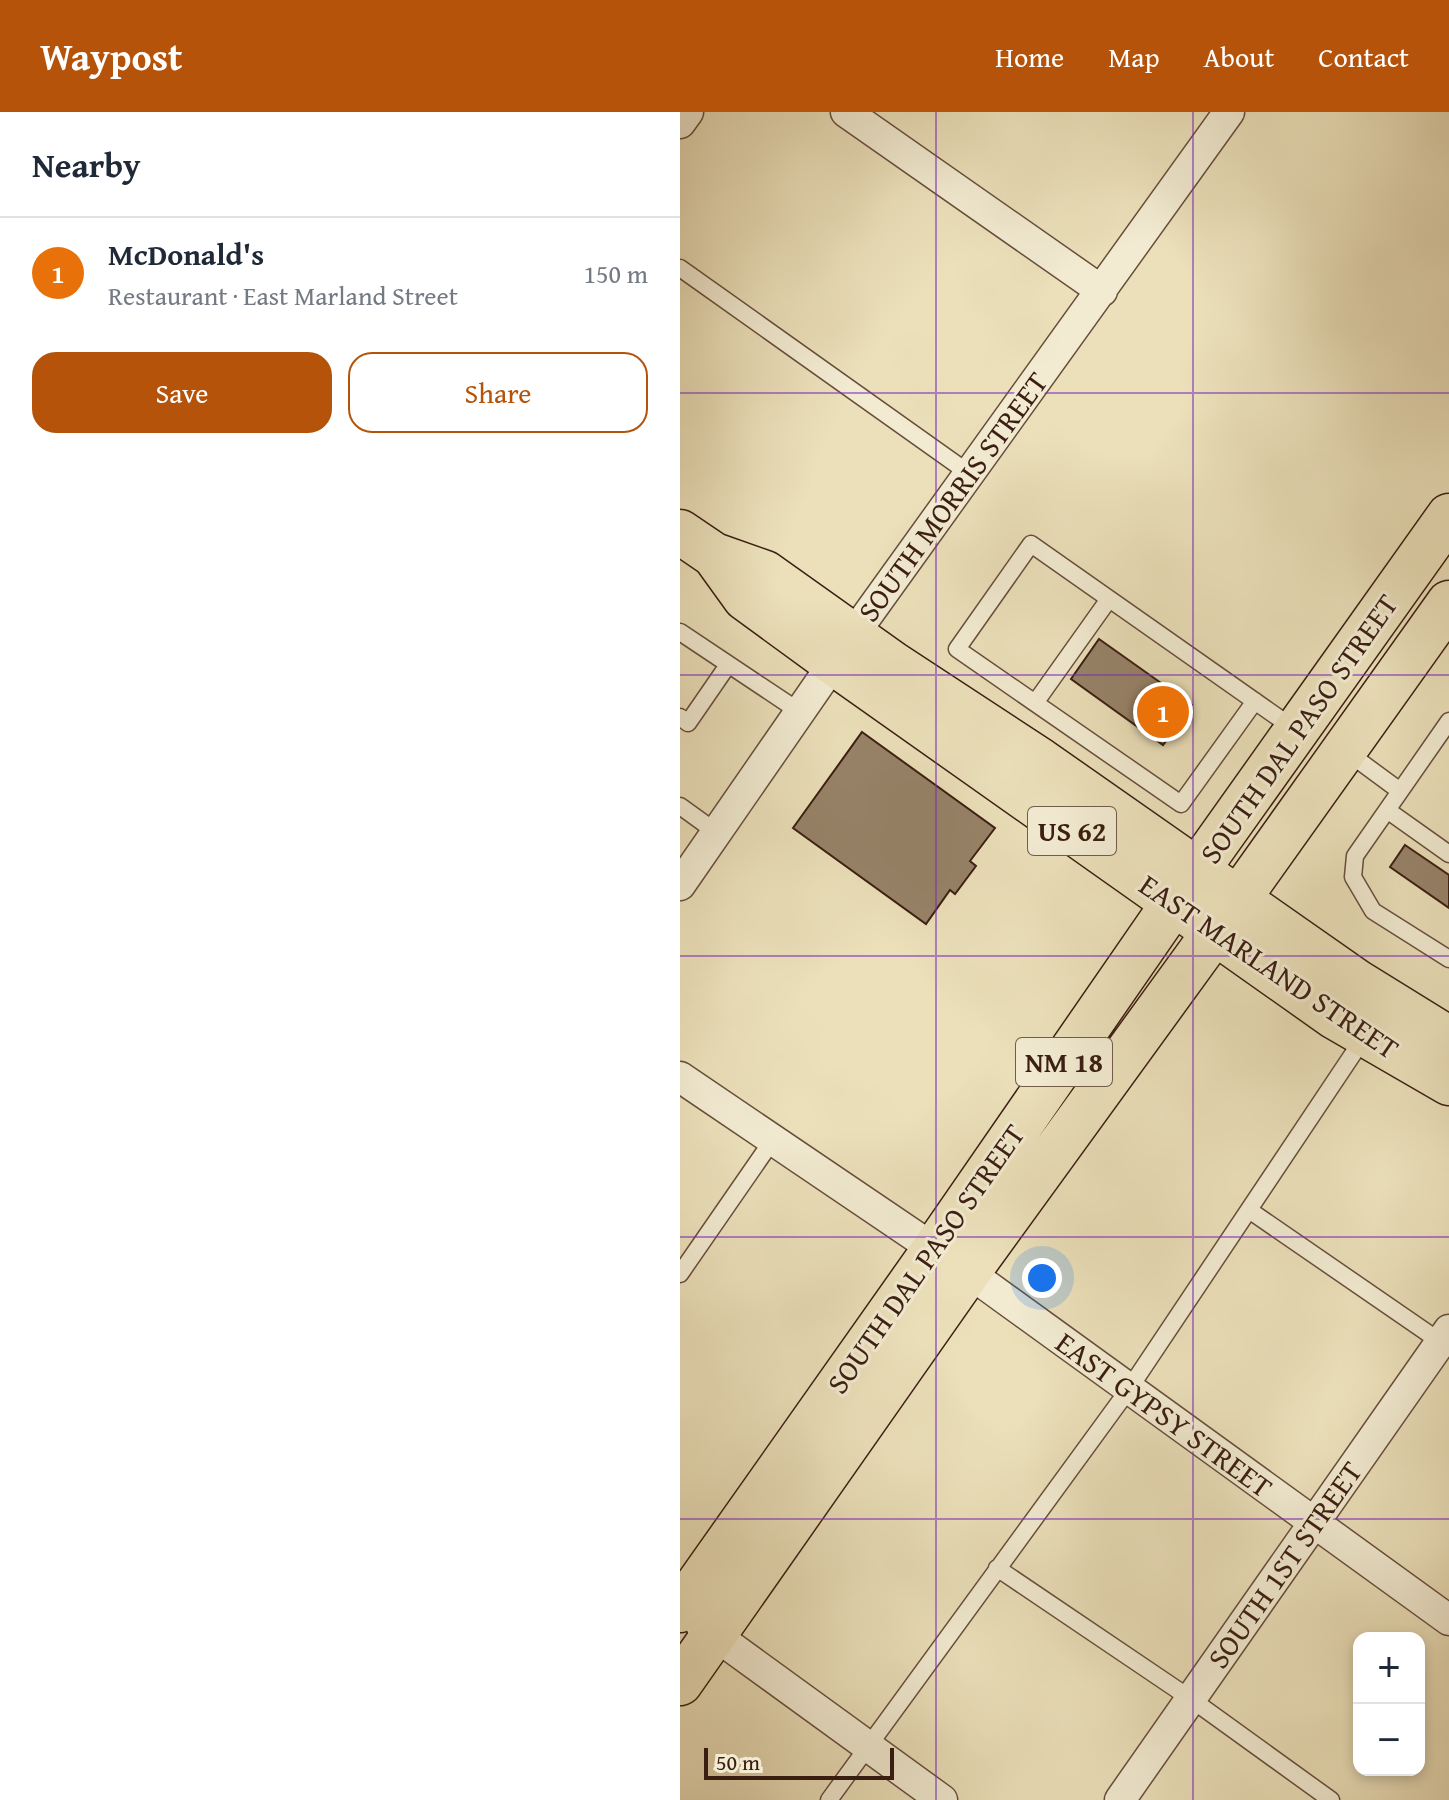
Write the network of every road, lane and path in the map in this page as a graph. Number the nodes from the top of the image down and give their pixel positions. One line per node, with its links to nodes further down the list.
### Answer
1 (688, 112): 4 (street)
2 (846, 112): 6 (street)
3 (1229, 112): 6 (street, SOUTH MORRIS STREET)
4 (680, 123)
5 (680, 268): 7 (lane)
6 (1102, 291): 7 (street, SOUTH MORRIS STREET)
7 (970, 474): 13 (street, SOUTH MORRIS STREET)
8 (1449, 516): 20 (main road, SOUTH DAL PASO STREET / NM 18)
9 (697, 544): 13 (main road, EAST MARLAND STREET / US 62)
10 (1109, 599): 15 (lane); 16 (lane); 16 (lane)
11 (1449, 603): 21 (main road, SOUTH DAL PASO STREET / NM 18)
12 (680, 632): 14 (lane)
13 (843, 649): 17 (street, SOUTH MORRIS STREET); 28 (main road, EAST MARLAND STREET / US 62)
14 (728, 665): 17 (lane); 18 (lane)
15 (1255, 701): 16 (lane); 20 (lane)
16 (1035, 703)
17 (800, 712): 25 (street, SOUTH MORRIS STREET)
18 (680, 717)
19 (1449, 721): 22 (lane)
20 (1297, 731): 28 (main road, SOUTH DAL PASO STREET / NM 18)
21 (1344, 750): 22 (lane); 29 (main road, SOUTH DAL PASO STREET / NM 18)
22 (1400, 791): 24 (lane)
23 (680, 806): 25 (lane)
24 (1387, 810): 26 (lane); 30 (lane)
25 (716, 832): 27 (street, SOUTH MORRIS STREET)
26 (1449, 854)
27 (680, 885)
28 (1186, 888): 29 (main road, EAST MARLAND STREET / US 62); 37 (main road, SOUTH DAL PASO STREET / NM 18)
29 (1226, 916): 31 (main road, EAST MARLAND STREET / US 62); 32 (main road, EAST MARLAND STREET / US 62); 37 (main road, SOUTH DAL PASO STREET / NM 18)
30 (1449, 959)
31 (1365, 1036): 34 (main road, EAST MARLAND STREET / US 62); 36 (lane)
32 (1449, 1039)
33 (680, 1077): 35 (street, EAST GYPSY STREET)
34 (1449, 1083)
35 (772, 1141): 37 (street, EAST GYPSY STREET); 38 (lane)
36 (1249, 1210): 39 (lane); 40 (lane)
37 (951, 1261): 40 (street, EAST GYPSY STREET); 43 (main road, SOUTH DAL PASO STREET / NM 18)
38 (680, 1274)
39 (1446, 1340): 41 (street, SOUTH 1ST STREET)
40 (1129, 1389): 41 (street, EAST GYPSY STREET); 42 (lane)
41 (1314, 1525): 44 (street, EAST GYPSY STREET); 46 (street, SOUTH 1ST STREET)
42 (997, 1568): 46 (lane); 47 (lane)
43 (692, 1619): 45 (main road, SOUTH DAL PASO STREET / NM 18); 47 (street)
44 (1449, 1620)
45 (680, 1683)
46 (1191, 1699): 50 (street, SOUTH 1ST STREET); 51 (lane)
47 (867, 1745): 48 (lane); 49 (street)
48 (829, 1800)
49 (942, 1800)
50 (1120, 1800)
51 (1331, 1800)

